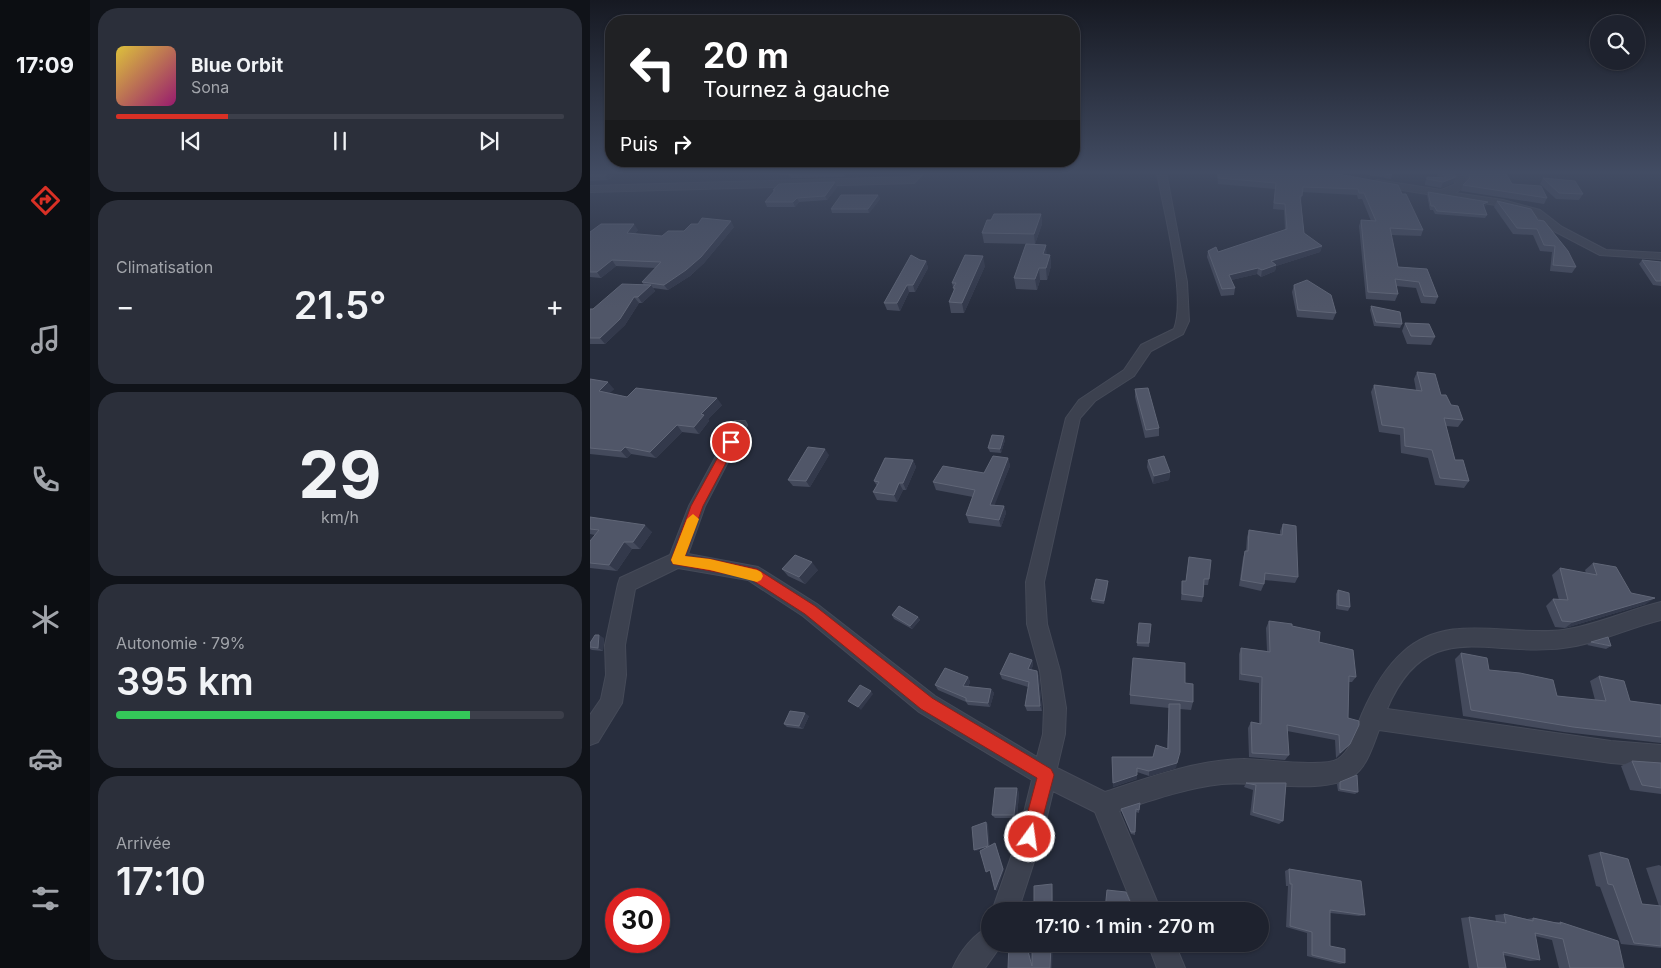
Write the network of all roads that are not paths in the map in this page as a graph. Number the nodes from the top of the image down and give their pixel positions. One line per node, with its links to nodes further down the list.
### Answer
1 (1169, 217): 10 (street)
2 (1544, 217): 3 (street)
3 (1661, 256)
4 (740, 426): 5 (street)
5 (677, 560): 8 (street); 10 (street)
6 (1661, 611): 7 (street)
7 (1371, 718): 9 (street); 11 (street)
8 (590, 734)
9 (1661, 756)
10 (1046, 775): 11 (street); 12 (street)
11 (1104, 804): 13 (street)
12 (1008, 902)
13 (1144, 902)
14 (981, 951): 16 (street)
15 (1164, 952): 17 (street)
16 (968, 968)
17 (1171, 968)

